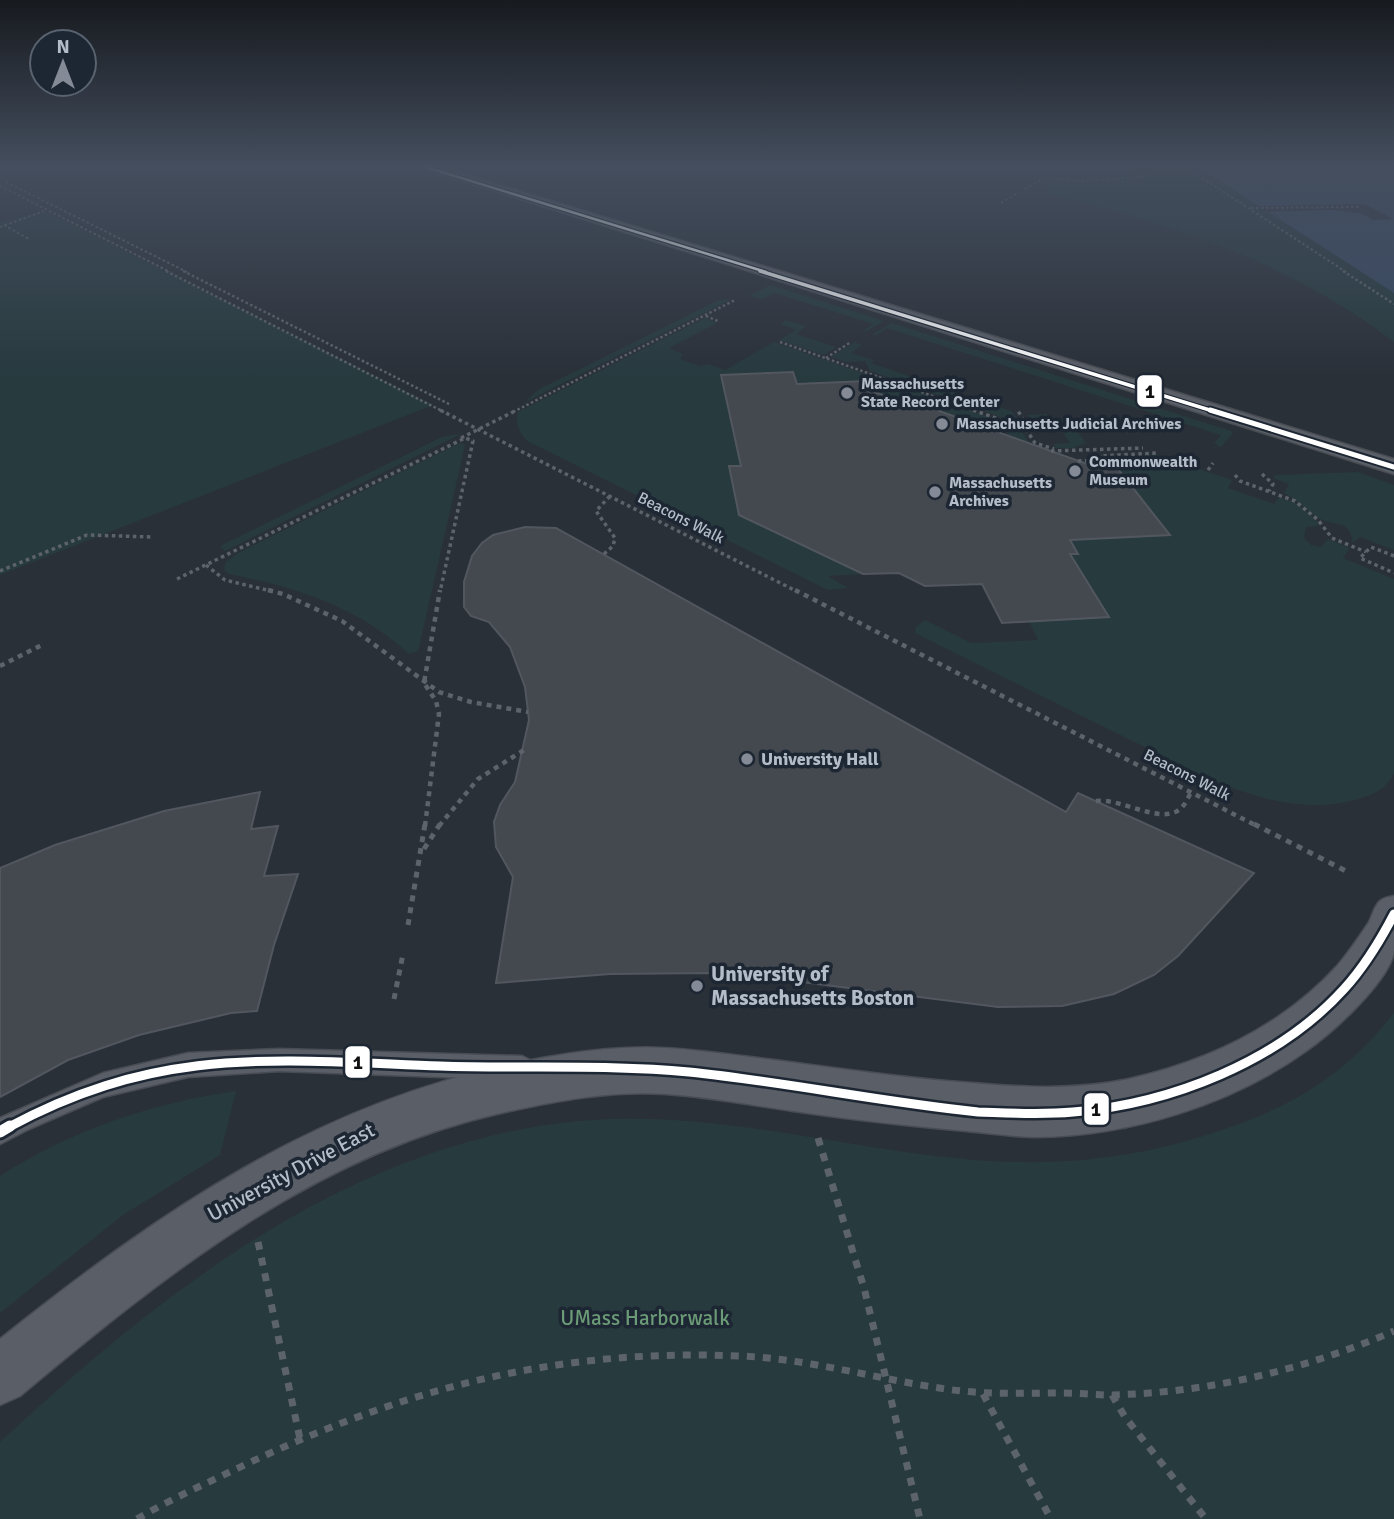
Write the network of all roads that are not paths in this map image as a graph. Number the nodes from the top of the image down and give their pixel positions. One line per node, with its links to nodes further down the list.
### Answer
1 (645, 235): 2 (street)
2 (1394, 467)
3 (1394, 914): 4 (street, University Drive East)
4 (648, 1070): 5 (lane); 6 (street, University Drive East)
5 (0, 1132)
6 (0, 1376)

